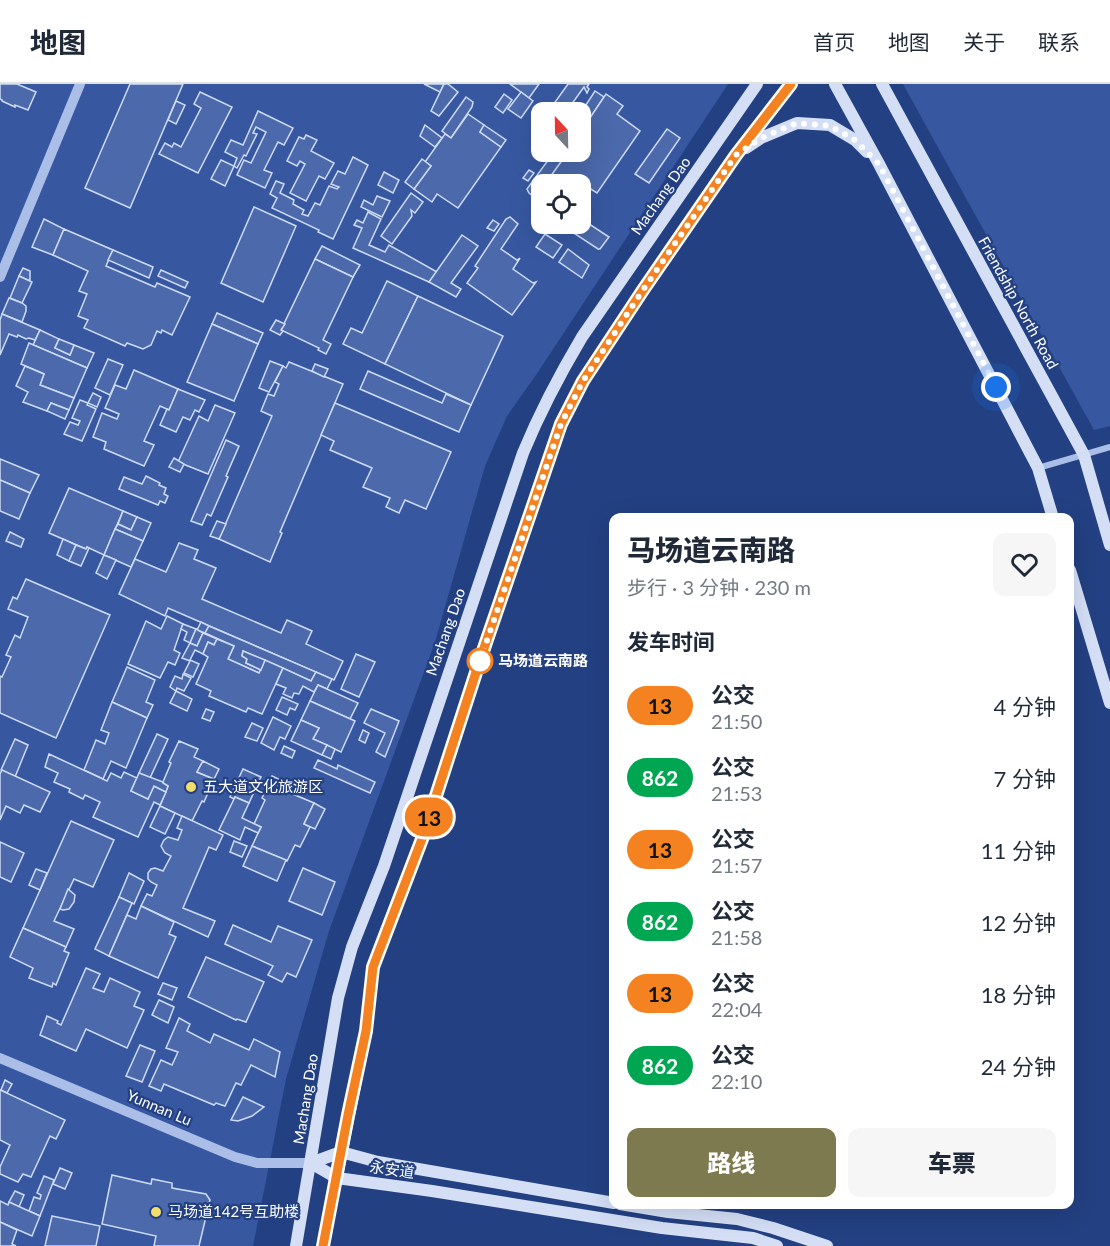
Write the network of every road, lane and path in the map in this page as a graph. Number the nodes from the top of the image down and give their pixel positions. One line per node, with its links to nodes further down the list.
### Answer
1 (80, 84): 8 (street)
2 (757, 84): 18 (main road, Machang Dao)
3 (791, 84): 6 (main road)
4 (835, 84): 7 (main road)
5 (882, 84): 10 (main road, Friendship North Road)
6 (736, 155): 7 (main road); 17 (main road)
7 (879, 164): 11 (main road)
8 (0, 277)
9 (1110, 447): 10 (street)
10 (1084, 455): 11 (street); 13 (main road, Friendship North Road)
11 (1038, 468): 12 (main road)
12 (1052, 513)
13 (1110, 545)
14 (1074, 583): 15 (main road)
15 (1110, 703)
16 (0, 1058): 18 (street, Yunnan Lu)
17 (341, 1152): 18 (main road); 19 (main road); 20 (main road, 永安道)
18 (311, 1162): 19 (main road, 永安道); 22 (main road, Machang Dao)
19 (337, 1178): 23 (main road); 24 (main road, 永安道)
20 (609, 1202)
21 (650, 1209): 25 (main road)
22 (296, 1246)
23 (323, 1246)
24 (777, 1246)
25 (827, 1246)

